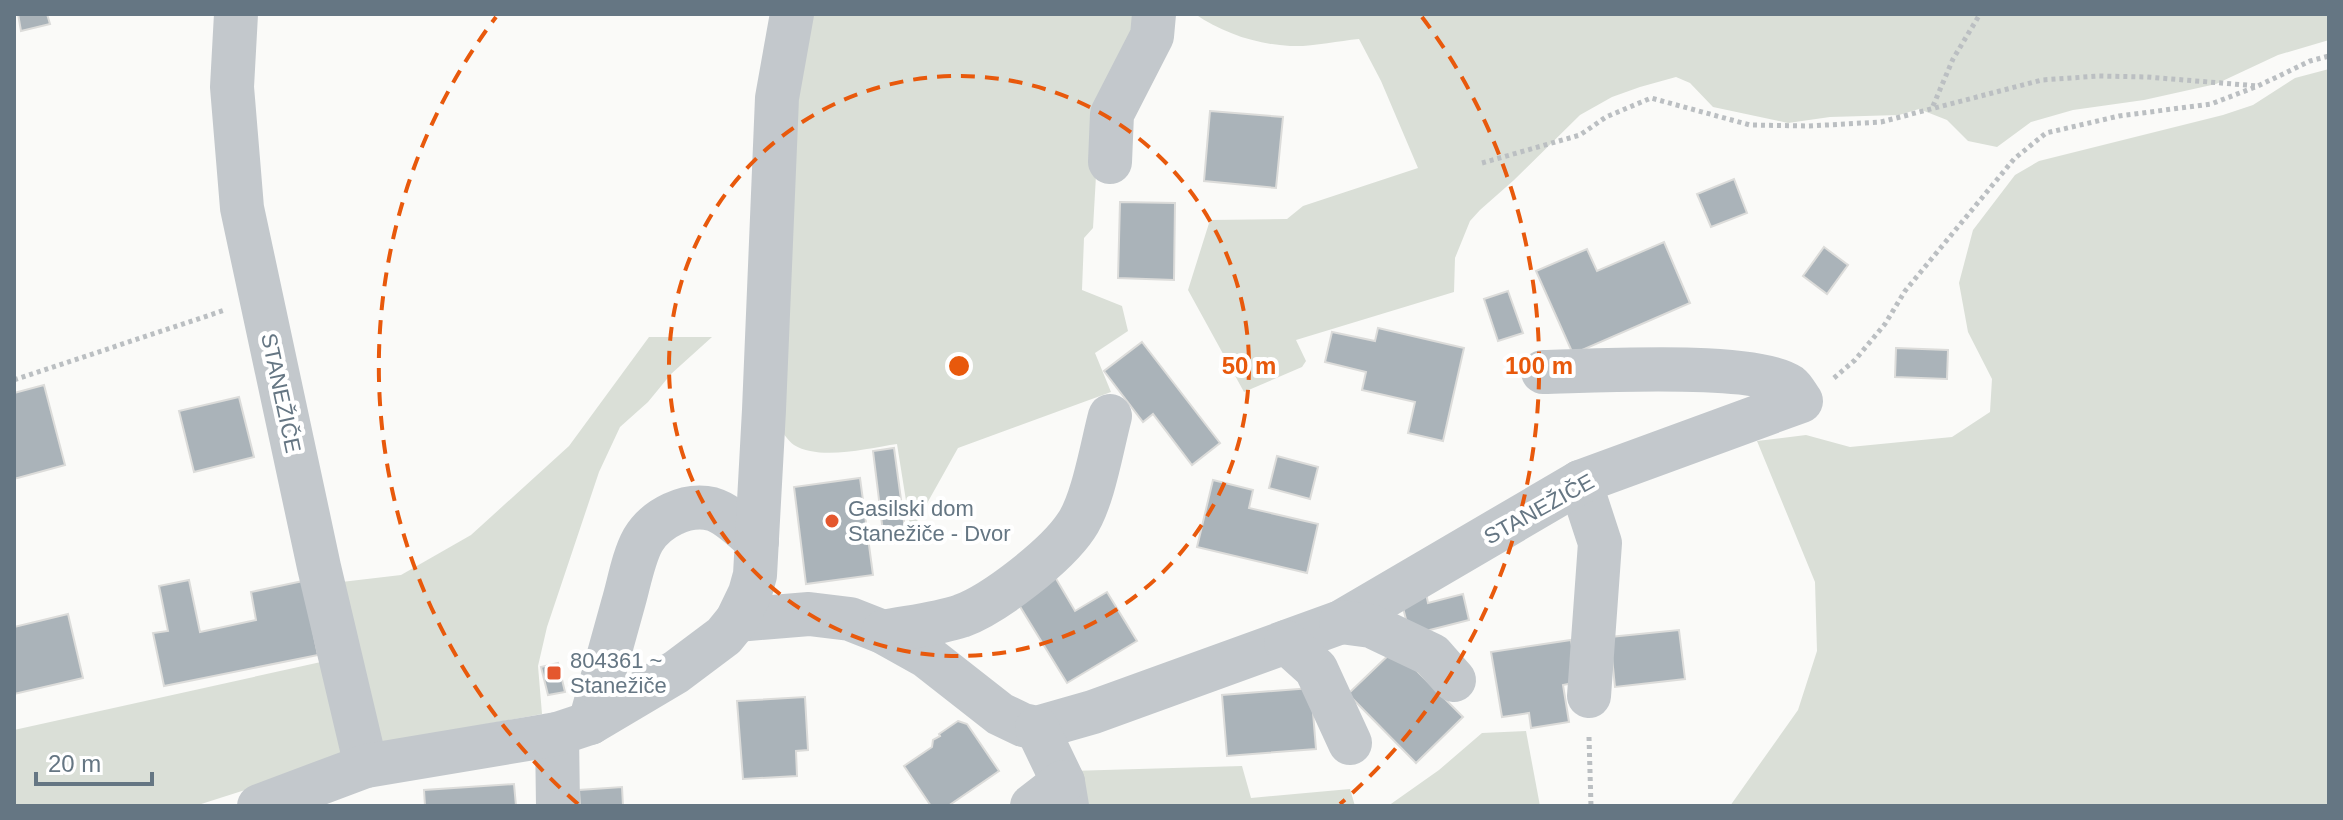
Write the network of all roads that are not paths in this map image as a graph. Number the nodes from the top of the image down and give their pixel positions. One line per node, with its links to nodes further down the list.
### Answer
1 (236, 14): 18 (street, STANEŽIČE)
2 (792, 14): 8 (street)
3 (1154, 14): 4 (street)
4 (1110, 162)
5 (1543, 372): 7 (street, STANEŽIČE)
6 (1110, 416): 11 (street)
7 (1580, 482): 10 (street, STANEŽIČE); 14 (street)
8 (757, 541): 9 (street); 15 (street)
9 (737, 620): 11 (street); 15 (street)
10 (1341, 622): 12 (street, STANEŽIČE); 13 (street)
11 (883, 632): 16 (street)
12 (1286, 642): 16 (street, STANEŽIČE); 17 (street)
13 (1454, 680)
14 (1589, 696)
15 (573, 728): 18 (street); 21 (street)
16 (1037, 728): 19 (street)
17 (1350, 743)
18 (366, 766): 20 (street)
19 (1054, 798)
20 (259, 806)
21 (558, 806)

